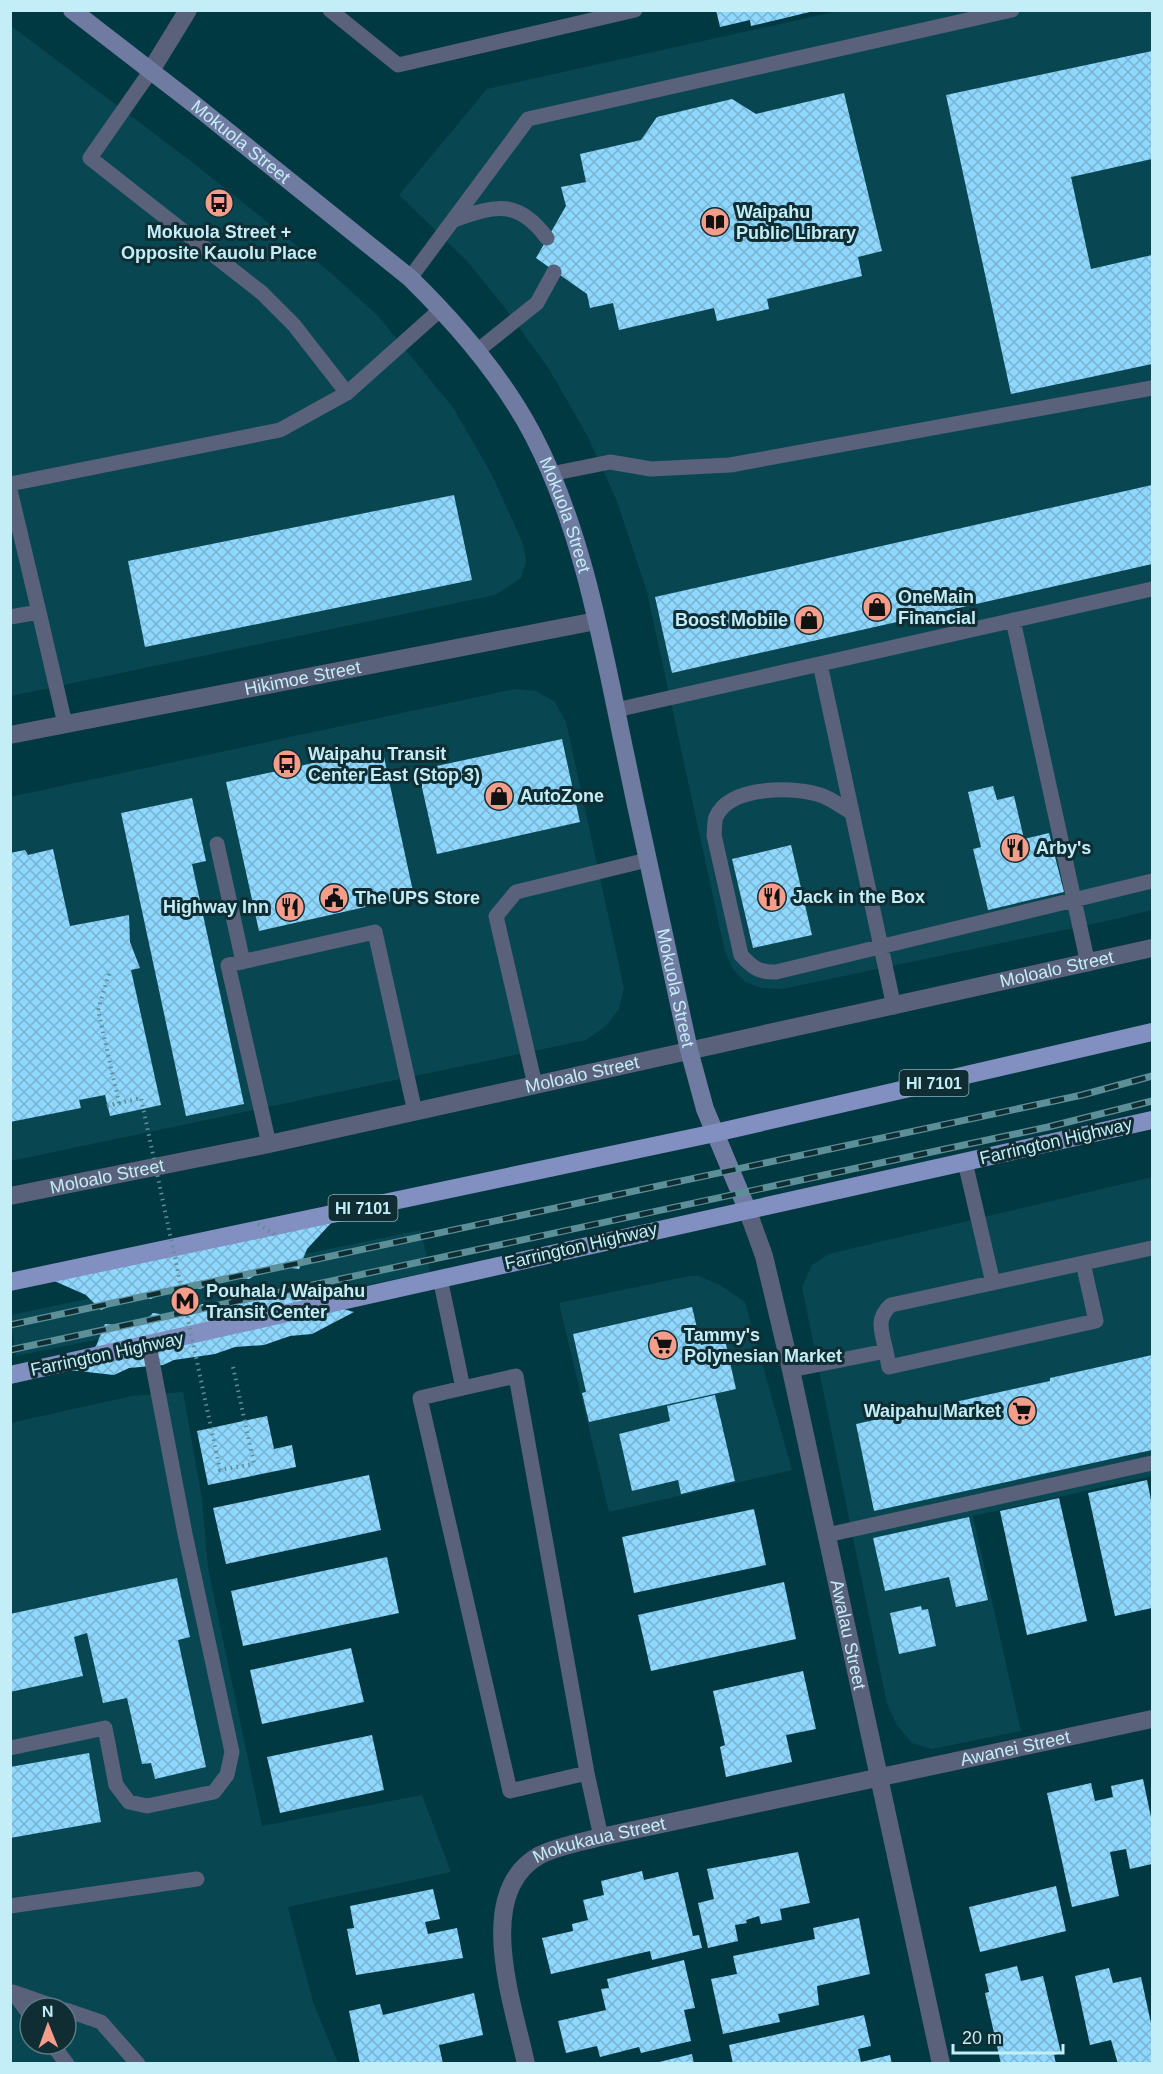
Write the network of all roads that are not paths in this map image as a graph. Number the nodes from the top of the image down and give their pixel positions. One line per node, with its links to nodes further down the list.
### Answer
1 (72, 10): 6 (street, Mokuola Street)
2 (188, 10): 6 (street)
3 (330, 10): 4 (lane)
4 (635, 10)
5 (1012, 10): 7 (lane)
6 (150, 72): 10 (street, Mokuola Street); 14 (lane)
7 (454, 220): 8 (lane); 10 (lane)
8 (547, 238)
9 (554, 272): 12 (lane)
10 (410, 278): 11 (street, Mokuola Street)
11 (441, 309): 12 (street, Mokuola Street); 14 (lane)
12 (477, 351): 15 (street, Mokuola Street)
13 (1152, 388): 15 (lane)
14 (347, 393): 16 (lane)
15 (551, 474): 22 (street, Mokuola Street)
16 (10, 484)
17 (10, 490): 19 (lane)
18 (1152, 589): 21 (lane)
19 (39, 612): 20 (lane); 25 (lane)
20 (10, 617)
21 (1013, 620): 23 (lane); 31 (lane)
22 (596, 621): 24 (street, Mokuola Street); 25 (street, Hikimoe Street)
23 (820, 664): 24 (lane); 27 (lane)
24 (616, 710): 29 (street, Mokuola Street)
25 (65, 724): 26 (street, Hikimoe Street)
26 (10, 735)
27 (851, 812): 32 (lane); 32 (lane)
28 (217, 844): 34 (lane)
29 (647, 860): 38 (street, Mokuola Street); 39 (lane)
30 (1152, 881): 31 (lane)
31 (1074, 901): 32 (lane); 35 (lane)
32 (881, 947): 36 (lane)
33 (1152, 948): 35 (street, Moloalo Street)
34 (243, 962): 40 (lane); 43 (lane)
35 (1088, 964): 36 (street, Moloalo Street)
36 (894, 1007): 38 (street, Moloalo Street)
37 (1152, 1032): 42 (main road, HI 7101)
38 (689, 1050): 39 (street, Moloalo Street); 42 (street, Mokuola Street)
39 (535, 1085): 40 (street, Moloalo Street)
40 (415, 1112): 43 (street, Moloalo Street)
41 (1152, 1119): 44 (main road, Farrington Highway)
42 (715, 1133): 46 (street, Mokuola Street); 50 (main road, HI 7101)
43 (269, 1144): 45 (street, Moloalo Street)
44 (965, 1162): 46 (main road, Farrington Highway); 51 (lane)
45 (10, 1196)
46 (747, 1209): 49 (main road, Farrington Highway); 54 (street, Awalau Street)
47 (1152, 1248): 48 (lane)
48 (1083, 1263): 51 (lane); 53 (lane)
49 (440, 1278): 52 (main road, Farrington Highway); 56 (lane)
50 (10, 1282)
51 (993, 1283): 53 (lane)
52 (149, 1345): 55 (main road, Farrington Highway); 60 (lane)
53 (886, 1351): 54 (lane)
54 (791, 1370): 58 (street, Awalau Street)
55 (10, 1375)
56 (463, 1388): 61 (lane); 61 (lane)
57 (1152, 1463): 58 (lane)
58 (827, 1535): 62 (street, Awalau Street)
59 (1152, 1719): 62 (street, Awanei Street)
60 (10, 1748)
61 (587, 1773): 63 (lane)
62 (879, 1778): 63 (street, Mokukaua Street); 69 (street, Awalau Street)
63 (601, 1837): 68 (street, Mokukaua Street)
64 (197, 1879): 65 (lane)
65 (10, 1906)
66 (78, 2014): 67 (lane)
67 (138, 2064)
68 (526, 2064)
69 (941, 2064)

